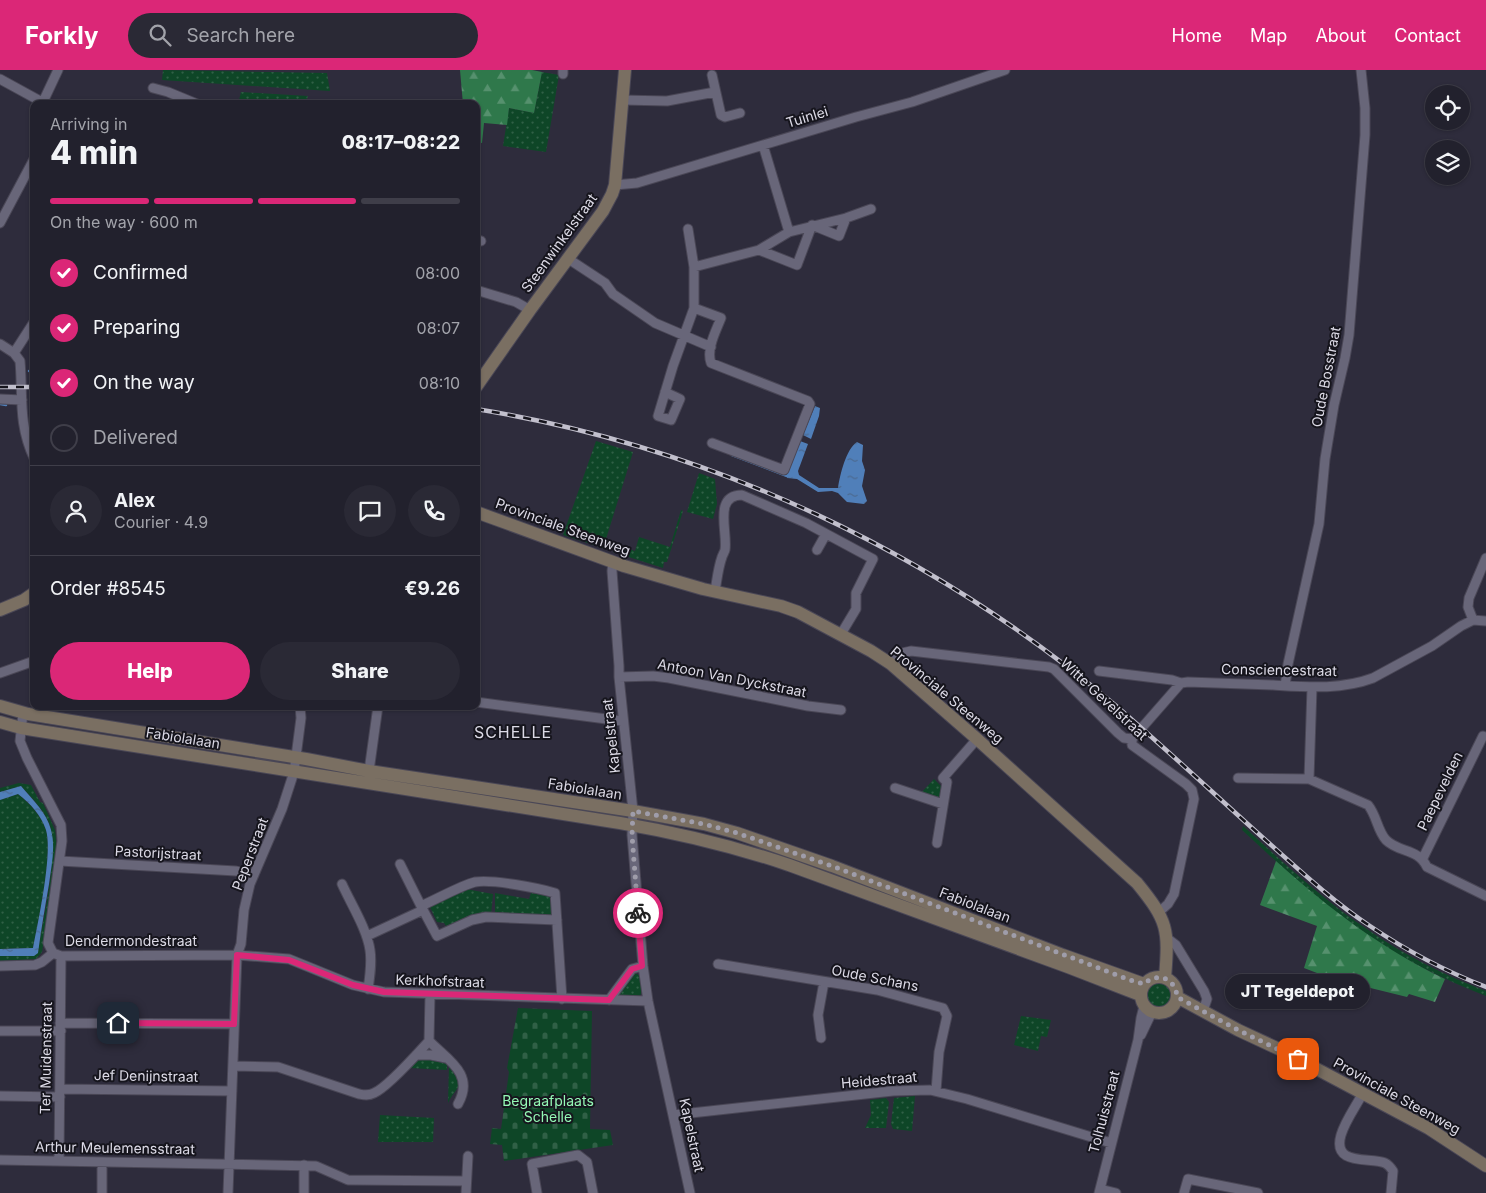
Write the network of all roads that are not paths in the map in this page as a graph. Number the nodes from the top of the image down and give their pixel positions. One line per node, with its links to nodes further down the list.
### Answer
1 (58, 70): 10 (street)
2 (625, 70): 12 (main road, Steenwinkelstraat)
3 (1005, 70): 14 (street, Tuinlei)
4 (1361, 70): 57 (street, Oude Bosstraat)
5 (712, 75): 8 (street)
6 (0, 79): 9 (street)
7 (153, 88): 11 (street)
8 (715, 92): 12 (street); 13 (street)
9 (37, 100)
10 (43, 100)
11 (187, 100)
12 (622, 100): 16 (main road, Steenwinkelstraat)
13 (740, 113)
14 (763, 145): 16 (street, Tuinlei); 22 (street)
15 (30, 167): 19 (street)
16 (615, 185): 24 (main road, Steenwinkelstraat)
17 (871, 209): 18 (street)
18 (846, 218): 20 (street); 20 (street)
19 (0, 223)
20 (812, 225): 22 (street); 23 (street)
21 (688, 230): 25 (street)
22 (789, 232): 23 (street)
23 (759, 250): 25 (street)
24 (567, 258): 28 (main road, Steenwinkelstraat); 30 (street)
25 (694, 267): 27 (street)
26 (480, 291): 28 (street)
27 (694, 308): 30 (street); 32 (street)
28 (530, 310): 34 (main road, Steenwinkelstraat)
29 (30, 328): 33 (street)
30 (685, 336): 32 (street); 35 (street)
31 (0, 344): 33 (street)
32 (711, 347): 38 (street)
33 (14, 353): 37 (street)
34 (480, 381)
35 (665, 392)
36 (0, 399): 37 (street)
37 (22, 400): 39 (street)
38 (712, 443)
39 (30, 449)
40 (480, 513): 44 (main road, Provinciale Steenweg)
41 (826, 534): 42 (street); 45 (street); 50 (street)
42 (817, 550)
43 (1486, 558): 48 (street)
44 (613, 562): 45 (main road, Provinciale Steenweg); 55 (street, Kapelstraat)
45 (715, 591): 50 (main road, Provinciale Steenweg)
46 (30, 596): 47 (main road)
47 (0, 610)
48 (1473, 620): 49 (street); 58 (street, Consciencestraat)
49 (1486, 621)
50 (841, 634): 52 (main road, Provinciale Steenweg)
51 (30, 662): 54 (street)
52 (891, 664): 69 (main road, Provinciale Steenweg); 70 (street, Witte Gevelstraat)
53 (1099, 671): 56 (street, Consciencestraat)
54 (0, 673)
55 (618, 677): 63 (street, Antoon Van Dyckstraat); 65 (street, Kapelstraat)
56 (1181, 683): 57 (street, Consciencestraat); 70 (street)
57 (1285, 686): 58 (street, Consciencestraat)
58 (1312, 687): 75 (street)
59 (480, 703): 65 (street)
60 (0, 706): 64 (main road, Fabiolalaan)
61 (300, 710): 71 (street, Peperstraat)
62 (377, 710): 72 (street)
63 (841, 710)
64 (23, 713): 67 (street, Dendermondestraat); 71 (main road, Fabiolalaan)
65 (622, 721): 78 (street, Kapelstraat)
66 (0, 722): 67 (main road, Fabiolalaan)
67 (21, 728): 73 (main road, Fabiolalaan); 82 (street, Dendermondestraat)
68 (1482, 736): 81 (street, Paepevelden)
69 (977, 739): 77 (street); 88 (main road, Provinciale Steenweg)
70 (1132, 739): 88 (street, Witte Gevelstraat)
71 (296, 757): 72 (main road, Fabiolalaan); 73 (street, Peperstraat)
72 (369, 771): 78 (main road, Fabiolalaan)
73 (294, 772): 79 (main road, Fabiolalaan); 84 (street, Peperstraat)
74 (1238, 778): 75 (street)
75 (1309, 779): 81 (street)
76 (895, 788): 77 (street)
77 (943, 804): 80 (street)
78 (633, 811): 79 (street, Kapelstraat); 102 (main road, Fabiolalaan)
79 (633, 825): 96 (street, Kapelstraat); 102 (main road, Fabiolalaan)
80 (936, 843)
81 (1423, 858): 86 (street)
82 (60, 861): 84 (street, Pastorijstraat); 92 (street, Dendermondestraat)
83 (400, 864): 87 (street)
84 (254, 874): 93 (street, Peperstraat)
85 (342, 884): 90 (street)
86 (1486, 896)
87 (422, 908): 89 (street); 89 (street); 90 (street)
88 (1159, 912): 91 (main road, Provinciale Steenweg)
89 (557, 920): 101 (street)
90 (367, 936): 99 (street)
91 (1167, 938): 97 (main road); 106 (street, Provinciale Steenweg)
92 (57, 954): 93 (street, Dendermondestraat); 95 (street); 108 (street, Ter Muidenstraat)
93 (237, 955): 99 (street, Kerkhofstraat); 107 (street, Peperstraat)
94 (718, 964): 98 (street, Oude Schans)
95 (0, 966)
96 (642, 966): 103 (street); 104 (street, Kapelstraat)
97 (1161, 977): 102 (main road); 105 (main road)
98 (824, 982): 111 (street); 117 (street, Oude Schans)
99 (368, 989): 100 (street, Kerkhofstraat)
100 (430, 995): 101 (street, Kerkhofstraat); 112 (street)
101 (562, 999): 103 (street, Kerkhofstraat)
102 (1145, 999): 105 (main road); 123 (street, Tolhuisstraat)
103 (609, 1000): 104 (street, Kerkhofstraat)
104 (648, 1001): 122 (street, Kapelstraat)
105 (1180, 1004): 106 (main road, Provinciale Steenweg); 109 (main road, Provinciale Steenweg)
106 (1205, 1005): 109 (main road, Provinciale Steenweg)
107 (234, 1024): 108 (street); 115 (street, Peperstraat)
108 (60, 1027): 110 (street); 118 (street, Ter Muidenstraat)
109 (1238, 1030): 119 (main road, Provinciale Steenweg)
110 (0, 1031)
111 (821, 1038)
112 (429, 1041): 113 (street); 114 (street)
113 (416, 1055): 114 (street); 115 (street)
114 (447, 1059): 121 (street)
115 (233, 1066): 116 (street, Peperstraat)
116 (232, 1091): 118 (street, Jef Denijnstraat); 128 (street, Peperstraat)
117 (936, 1091): 122 (street, Heidestraat); 123 (street, Heidestraat)
118 (60, 1093): 120 (street, Jef Denijnstraat); 126 (street, Ter Muidenstraat)
119 (1363, 1093): 130 (main road, Provinciale Steenweg); 143 (street)
120 (0, 1096)
121 (458, 1104)
122 (674, 1115): 139 (street, Kapelstraat)
123 (1111, 1143): 132 (street, Tolhuisstraat)
124 (468, 1156): 131 (street)
125 (0, 1160): 126 (street, Arthur Meulemensstraat)
126 (59, 1162): 127 (street, Arthur Meulemensstraat)
127 (102, 1163): 128 (street, Arthur Meulemensstraat); 133 (street)
128 (229, 1164): 129 (street, Arthur Meulemensstraat); 134 (street, Peperstraat)
129 (304, 1165): 131 (street, Arthur Meulemensstraat); 135 (street)
130 (1486, 1166)
131 (466, 1181): 136 (street)
132 (1100, 1191): 140 (street)
133 (102, 1193)
134 (228, 1193)
135 (304, 1193)
136 (466, 1193)
137 (537, 1193): 138 (street)
138 (593, 1193)
139 (690, 1193)
140 (1116, 1193)
141 (1184, 1193): 142 (street)
142 (1258, 1193)
143 (1391, 1193)

